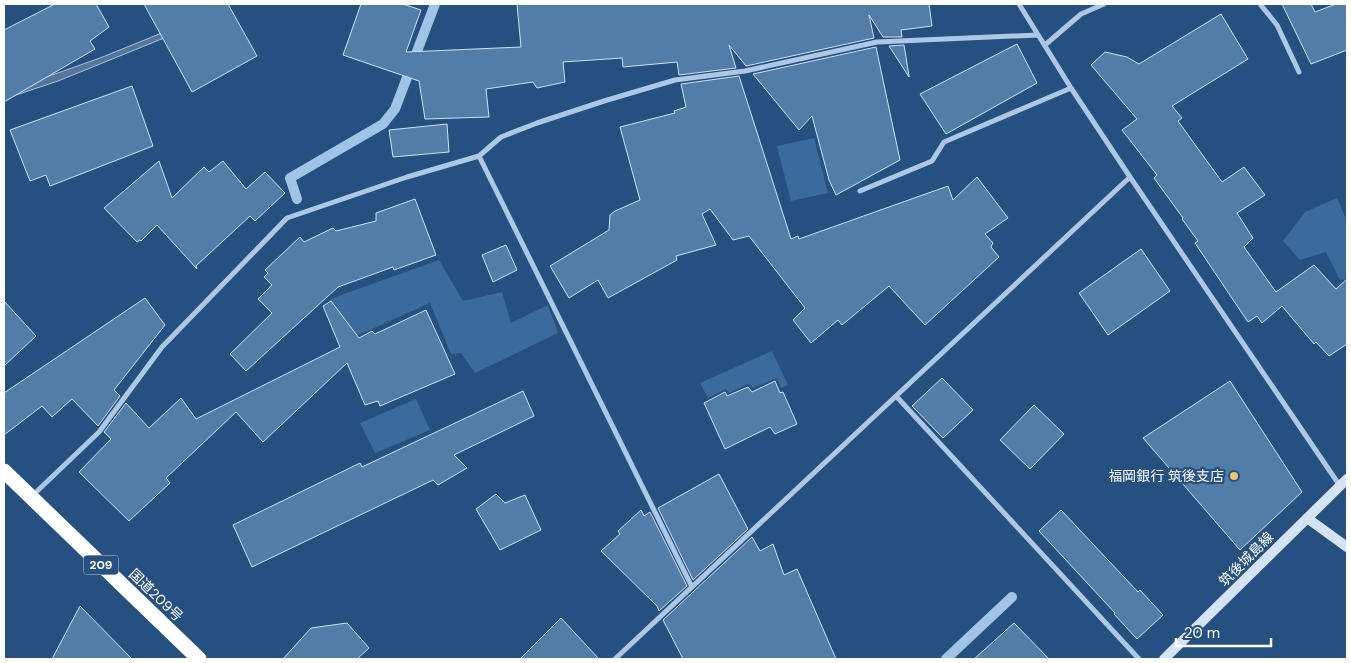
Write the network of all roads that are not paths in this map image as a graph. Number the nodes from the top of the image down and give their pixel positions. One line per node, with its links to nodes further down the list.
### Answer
1 (1019, 4): 4 (street)
2 (1104, 4): 5 (street)
3 (1260, 4): 6 (street)
4 (1038, 35): 5 (street); 8 (street)
5 (1045, 45): 7 (street)
6 (1298, 72)
7 (1071, 88): 9 (street); 10 (street)
8 (479, 156): 14 (street); 17 (street)
9 (1130, 177): 11 (street); 13 (street)
10 (860, 191)
11 (896, 396): 17 (street); 20 (street)
12 (4, 471): 14 (highway, 国道209号 / 209)
13 (1344, 482): 15 (main road, 筑後城島線)
14 (31, 498): 18 (highway, 国道209号 / 209)
15 (1307, 518): 16 (main road); 21 (main road, 筑後城島線)
16 (1347, 547)
17 (692, 587): 19 (street)
18 (199, 659)
19 (615, 659)
20 (1139, 659)
21 (1164, 659)

